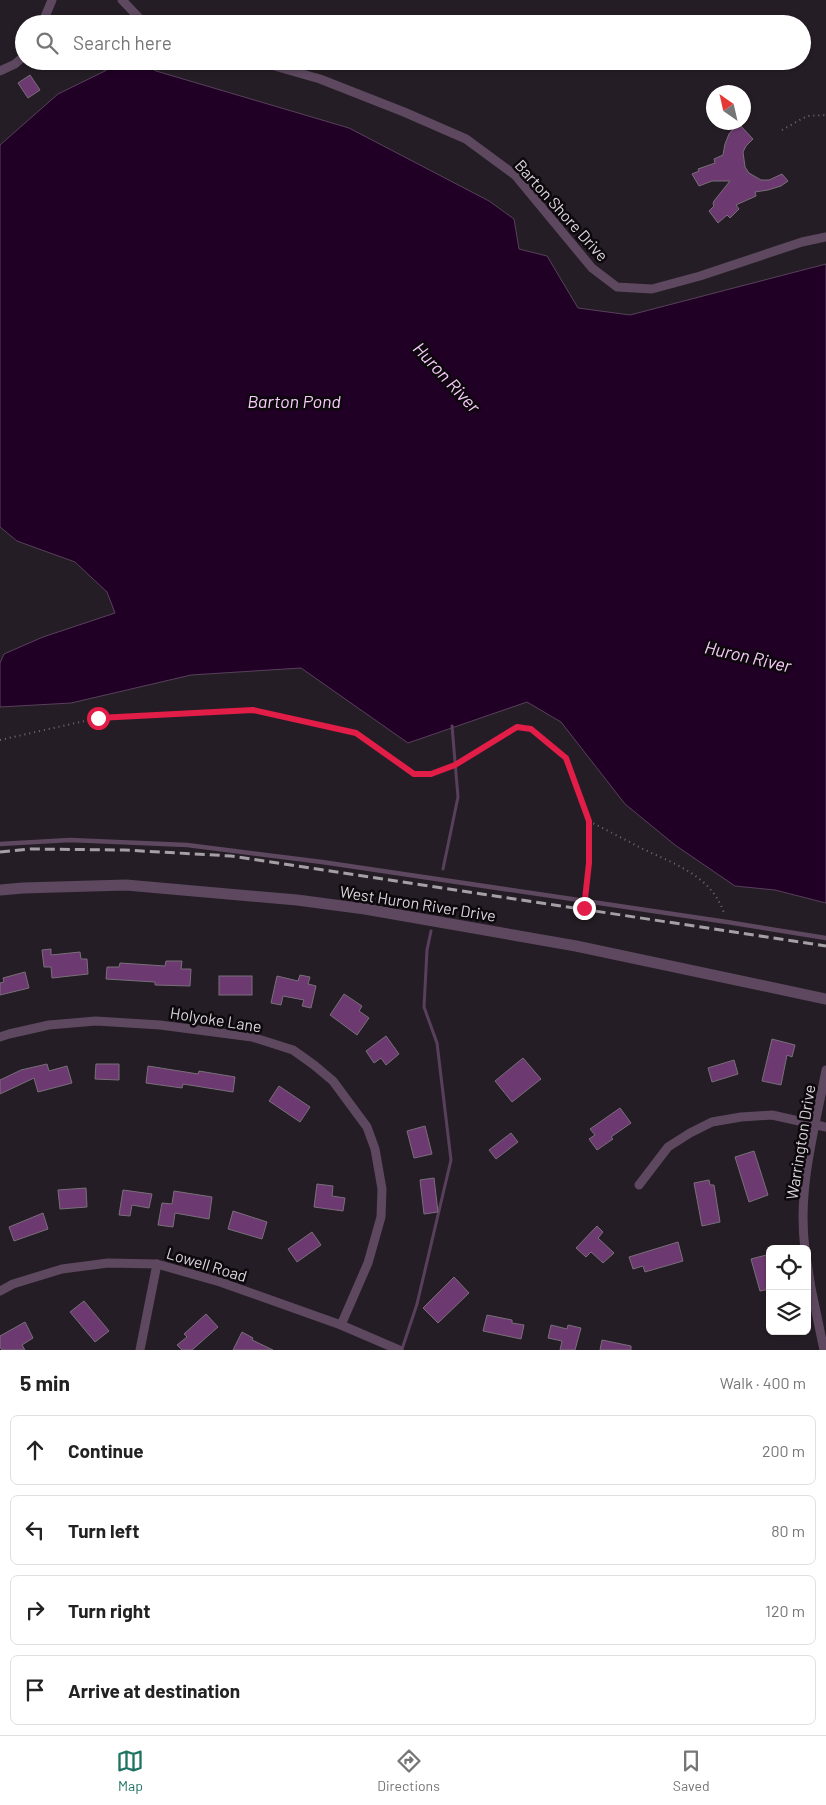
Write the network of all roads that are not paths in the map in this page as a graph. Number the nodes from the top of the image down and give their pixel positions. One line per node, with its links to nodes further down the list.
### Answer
1 (52, 0): 3 (street)
2 (122, 0): 4 (street)
3 (46, 15)
4 (136, 15)
5 (15, 64): 7 (street)
6 (290, 70): 8 (street, Barton Shore Drive)
7 (0, 71)
8 (826, 237)
9 (0, 844): 11 (lane)
10 (0, 890): 12 (street, West Huron River Drive)
11 (826, 938)
12 (826, 999)
13 (0, 1037): 22 (street, Holyoke Lane)
14 (826, 1070): 15 (street, Warrington Drive)
15 (816, 1125): 16 (street); 17 (street); 18 (street, Warrington Drive)
16 (826, 1127)
17 (639, 1185)
18 (805, 1245)
19 (157, 1264): 21 (street, Lowell Road); 22 (street, Lowell Road); 24 (street)
20 (811, 1288): 25 (street)
21 (0, 1291)
22 (341, 1325): 23 (street, Lowell Road)
23 (396, 1349)
24 (140, 1350)
25 (824, 1350)

